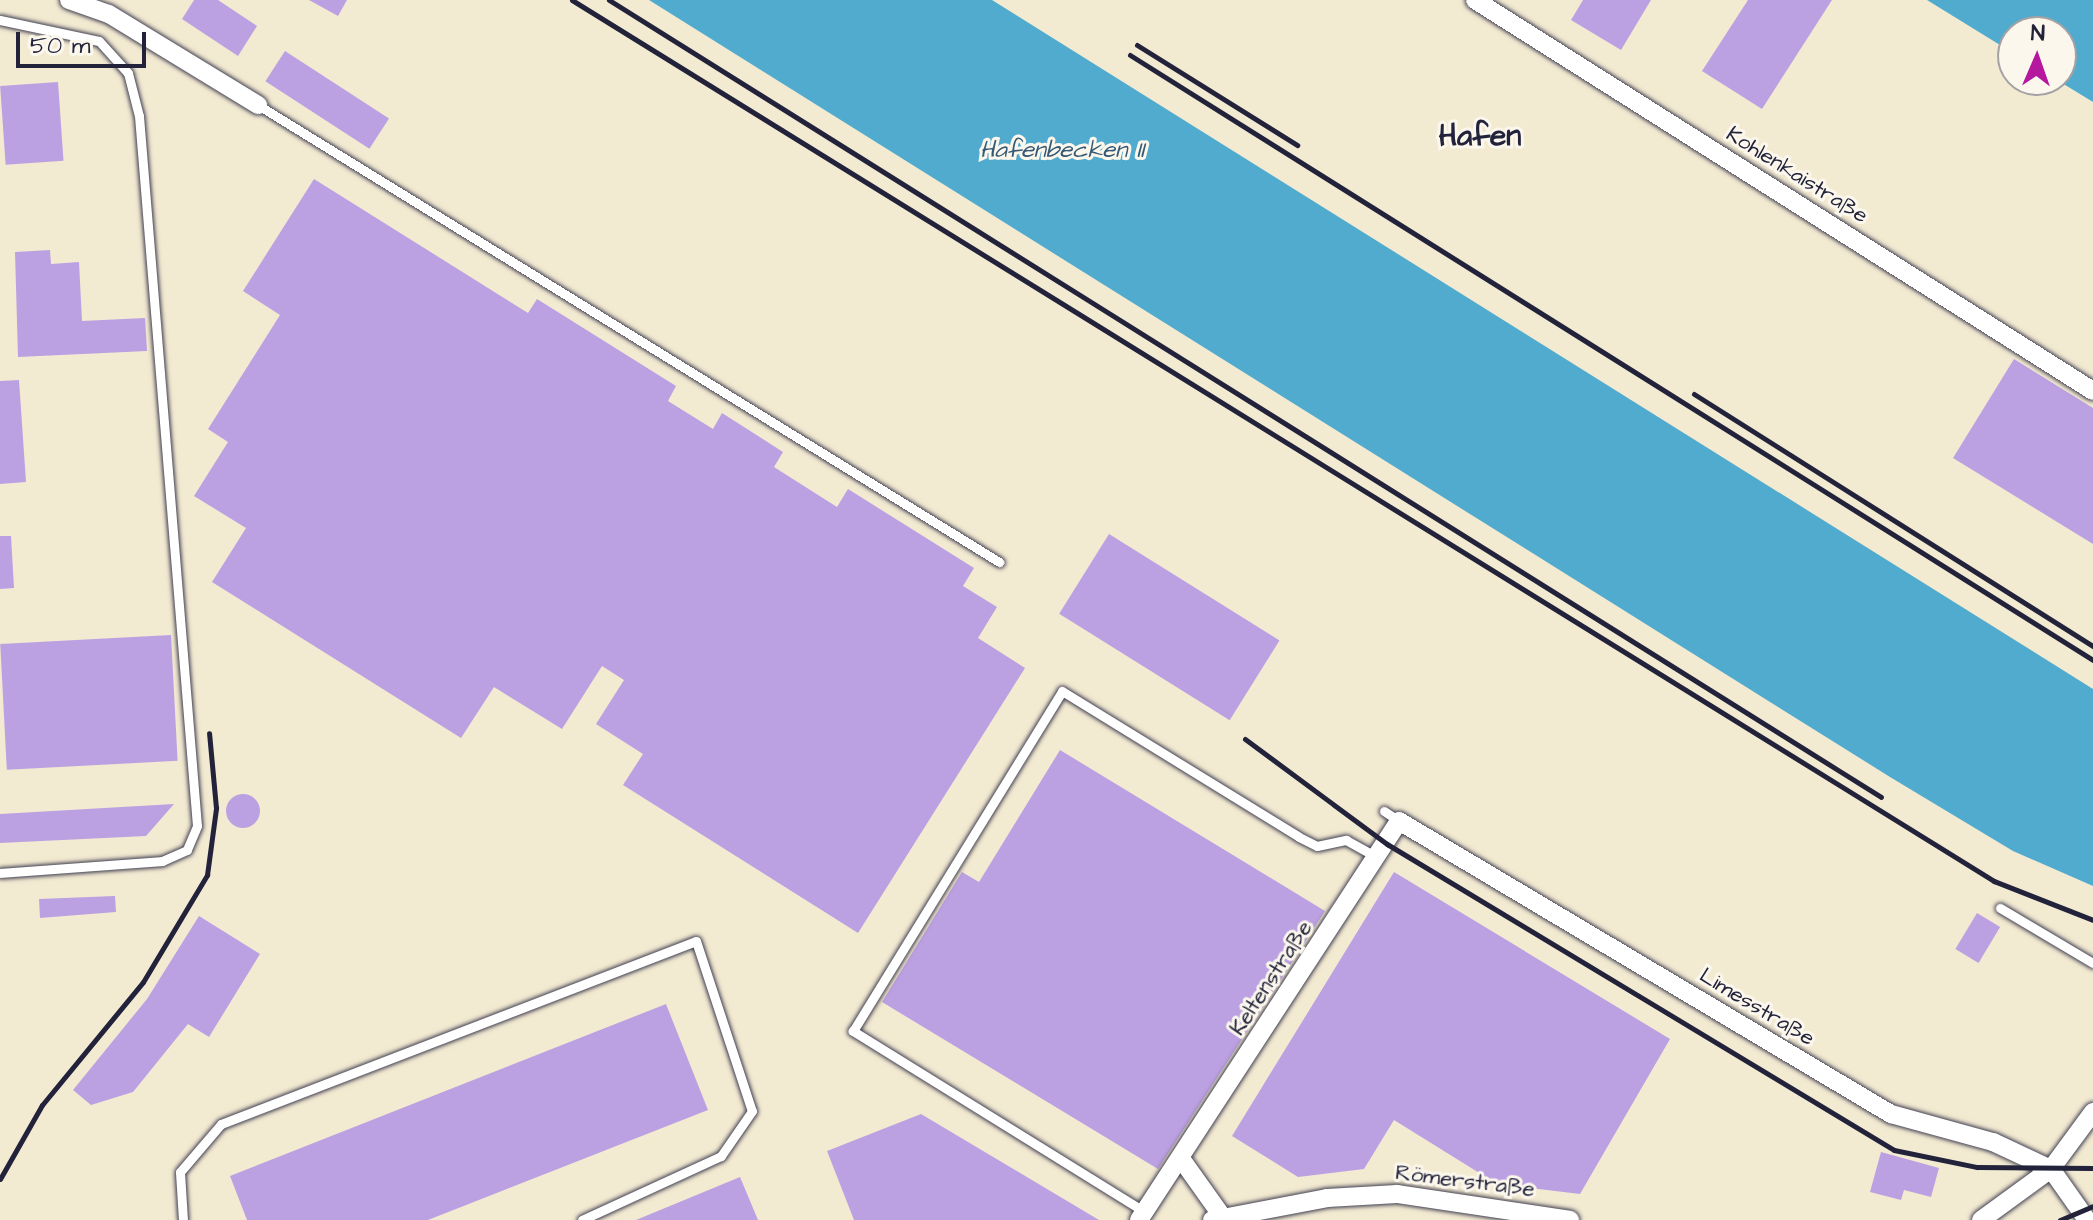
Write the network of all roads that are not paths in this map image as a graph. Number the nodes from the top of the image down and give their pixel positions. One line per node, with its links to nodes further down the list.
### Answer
1 (69, 0): 4 (street)
2 (1475, 0): 5 (street, Kohlenkaistraße)
3 (0, 20): 9 (lane)
4 (258, 105): 6 (lane)
5 (2093, 391)
6 (999, 562)
7 (1392, 816): 8 (street, Keltenstraße); 14 (street, Limesstraße)
8 (1378, 858): 13 (street, Keltenstraße); 15 (lane)
9 (0, 873)
10 (2000, 908): 11 (lane)
11 (2093, 963)
12 (2093, 1112): 14 (street)
13 (1182, 1160): 15 (street, Keltenstraße); 16 (street)
14 (2051, 1169): 20 (street); 21 (street, Limesstraße)
15 (1142, 1216)
16 (1217, 1218): 19 (street, Römerstraße)
17 (183, 1220): 18 (lane)
18 (582, 1220)
19 (1570, 1220)
20 (1981, 1220)
21 (2087, 1220)

